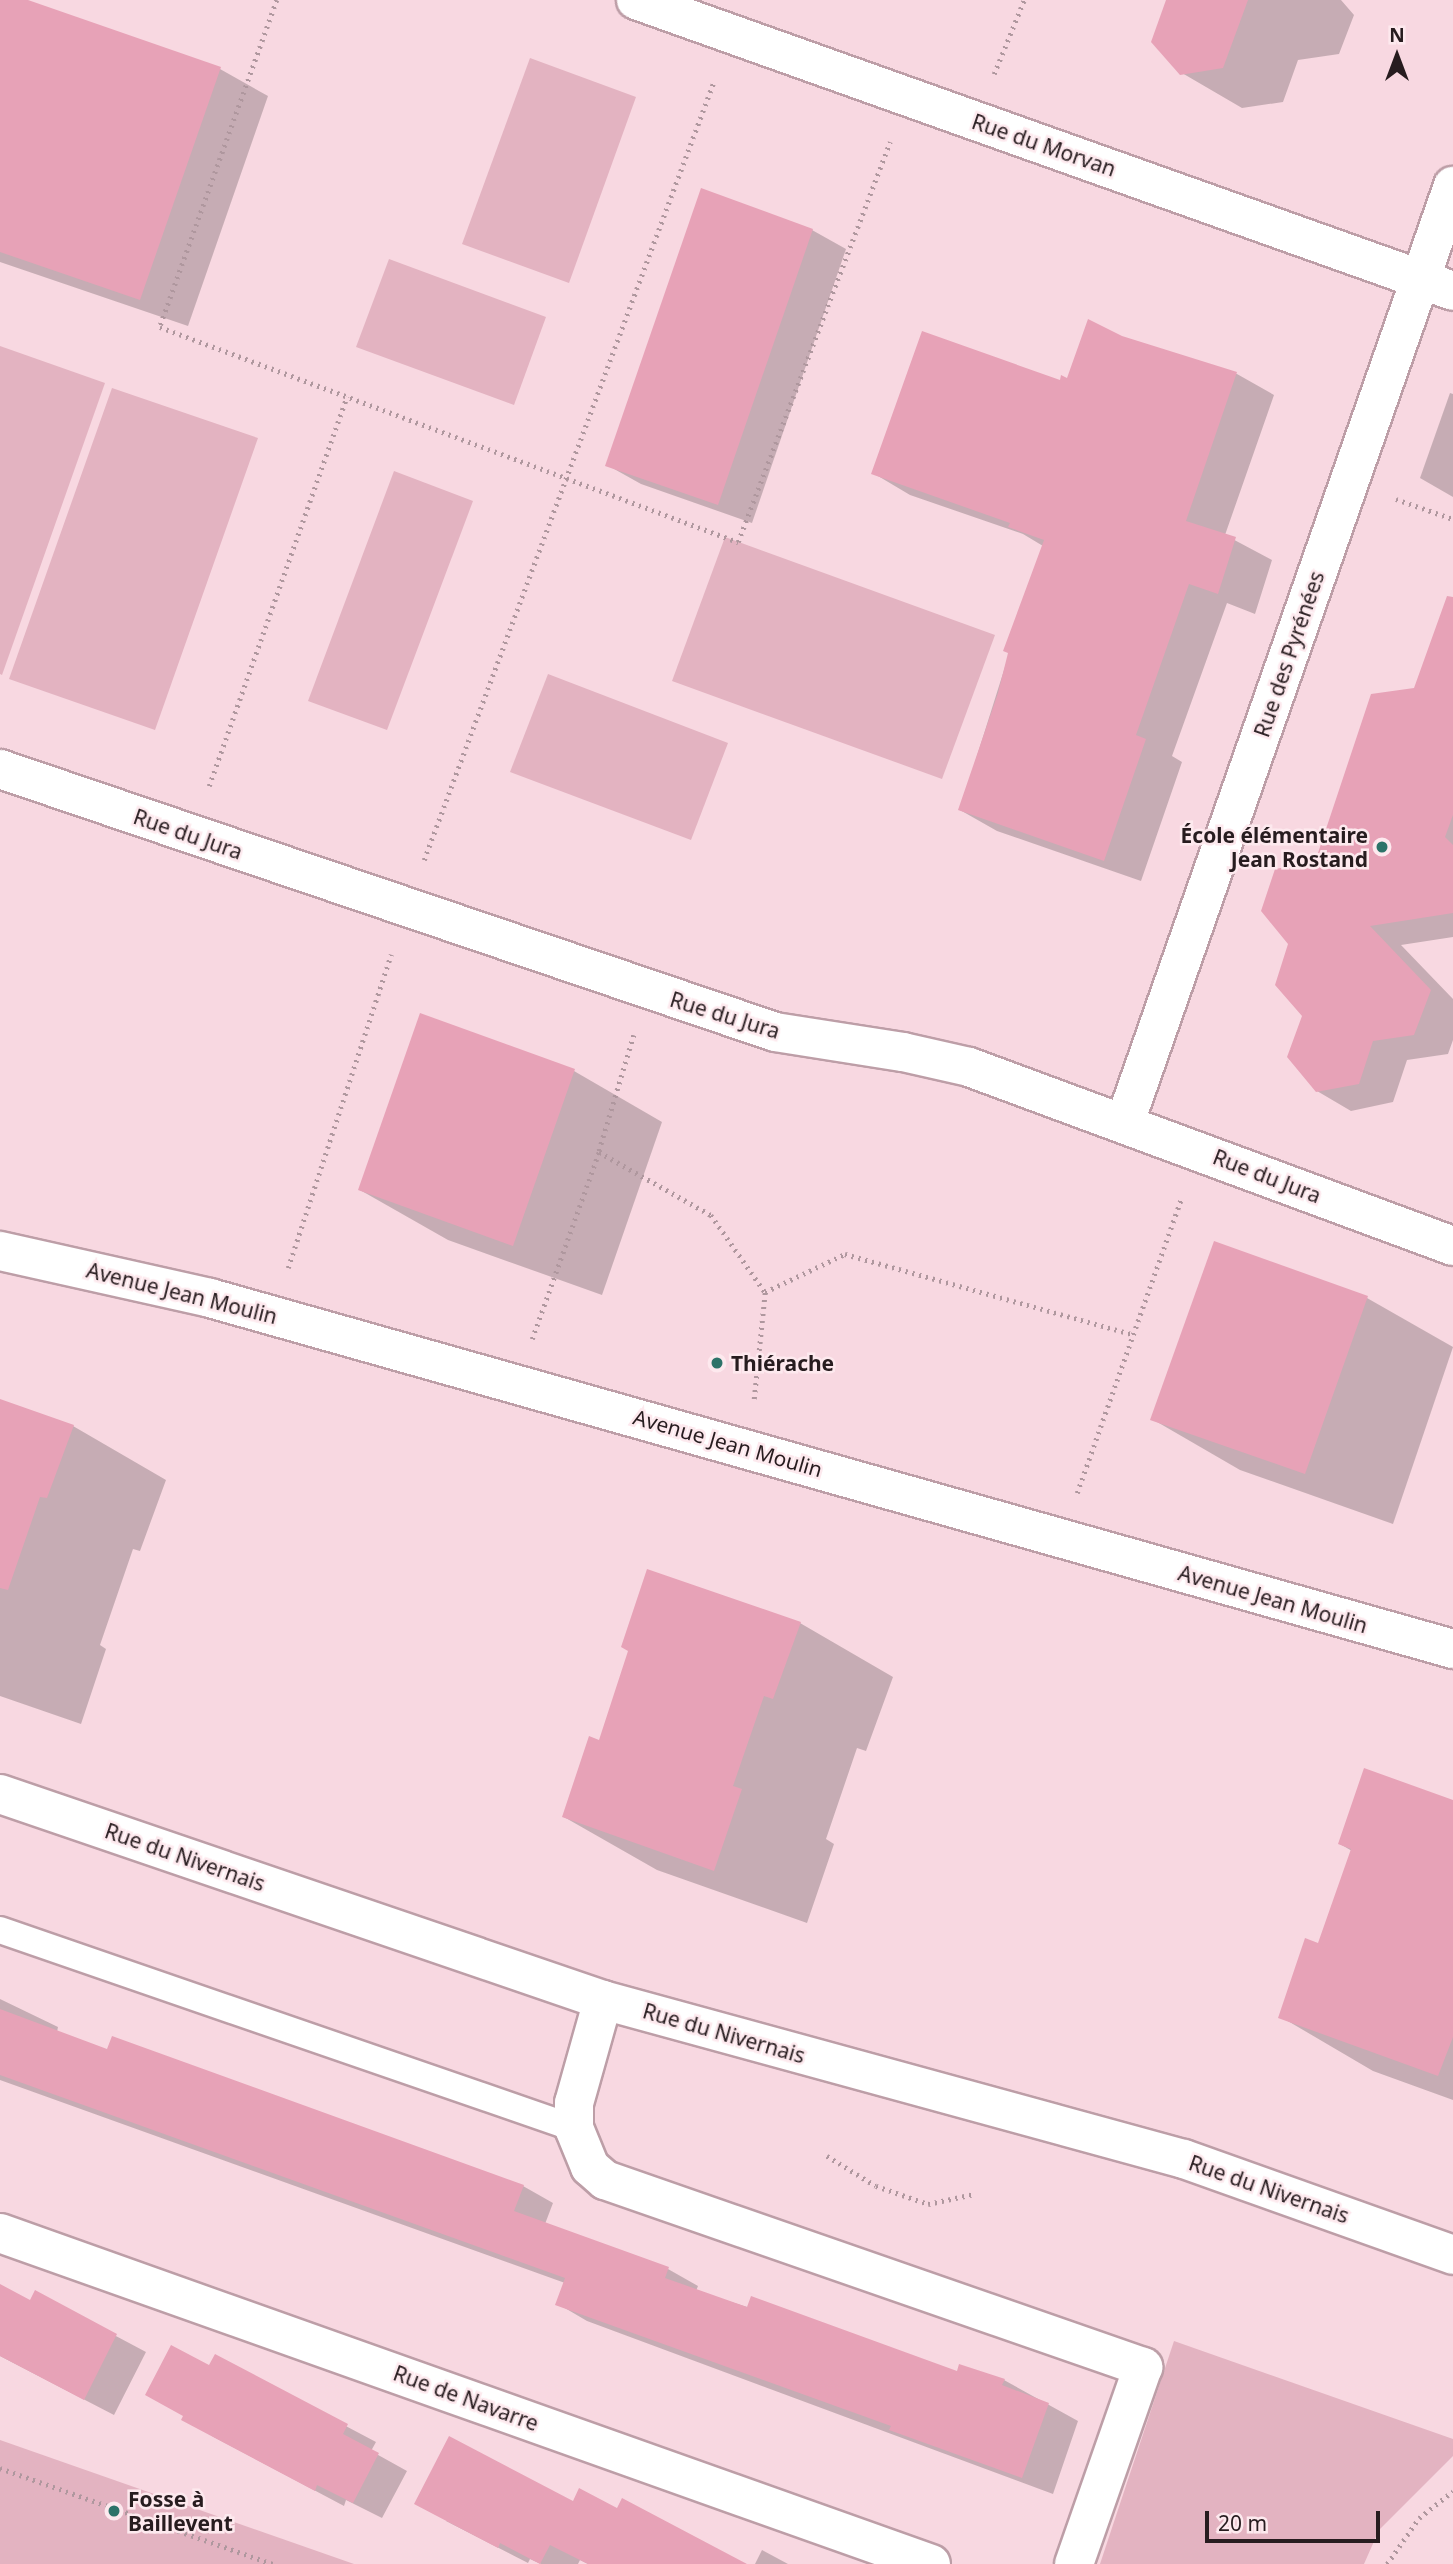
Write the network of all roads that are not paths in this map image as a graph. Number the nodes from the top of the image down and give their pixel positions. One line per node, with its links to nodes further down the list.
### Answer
1 (636, 0): 3 (street, Rue du Morvan)
2 (1453, 186): 3 (street, Rue des Pyrénées)
3 (1437, 285): 5 (street, Rue des Pyrénées)
4 (0, 769): 5 (street, Rue du Jura)
5 (1125, 1122): 6 (street, Rue du Jura)
6 (1453, 1246)
7 (0, 1251): 8 (street, Avenue Jean Moulin)
8 (1453, 1649)
9 (0, 1794): 11 (street, Rue du Nivernais)
10 (0, 1930): 12 (lane)
11 (603, 2000): 12 (street); 14 (street, Rue du Nivernais)
12 (574, 2128): 16 (street)
13 (0, 2233): 15 (street, Rue de Navarre)
14 (1453, 2255)
15 (932, 2564)
16 (1074, 2564)

